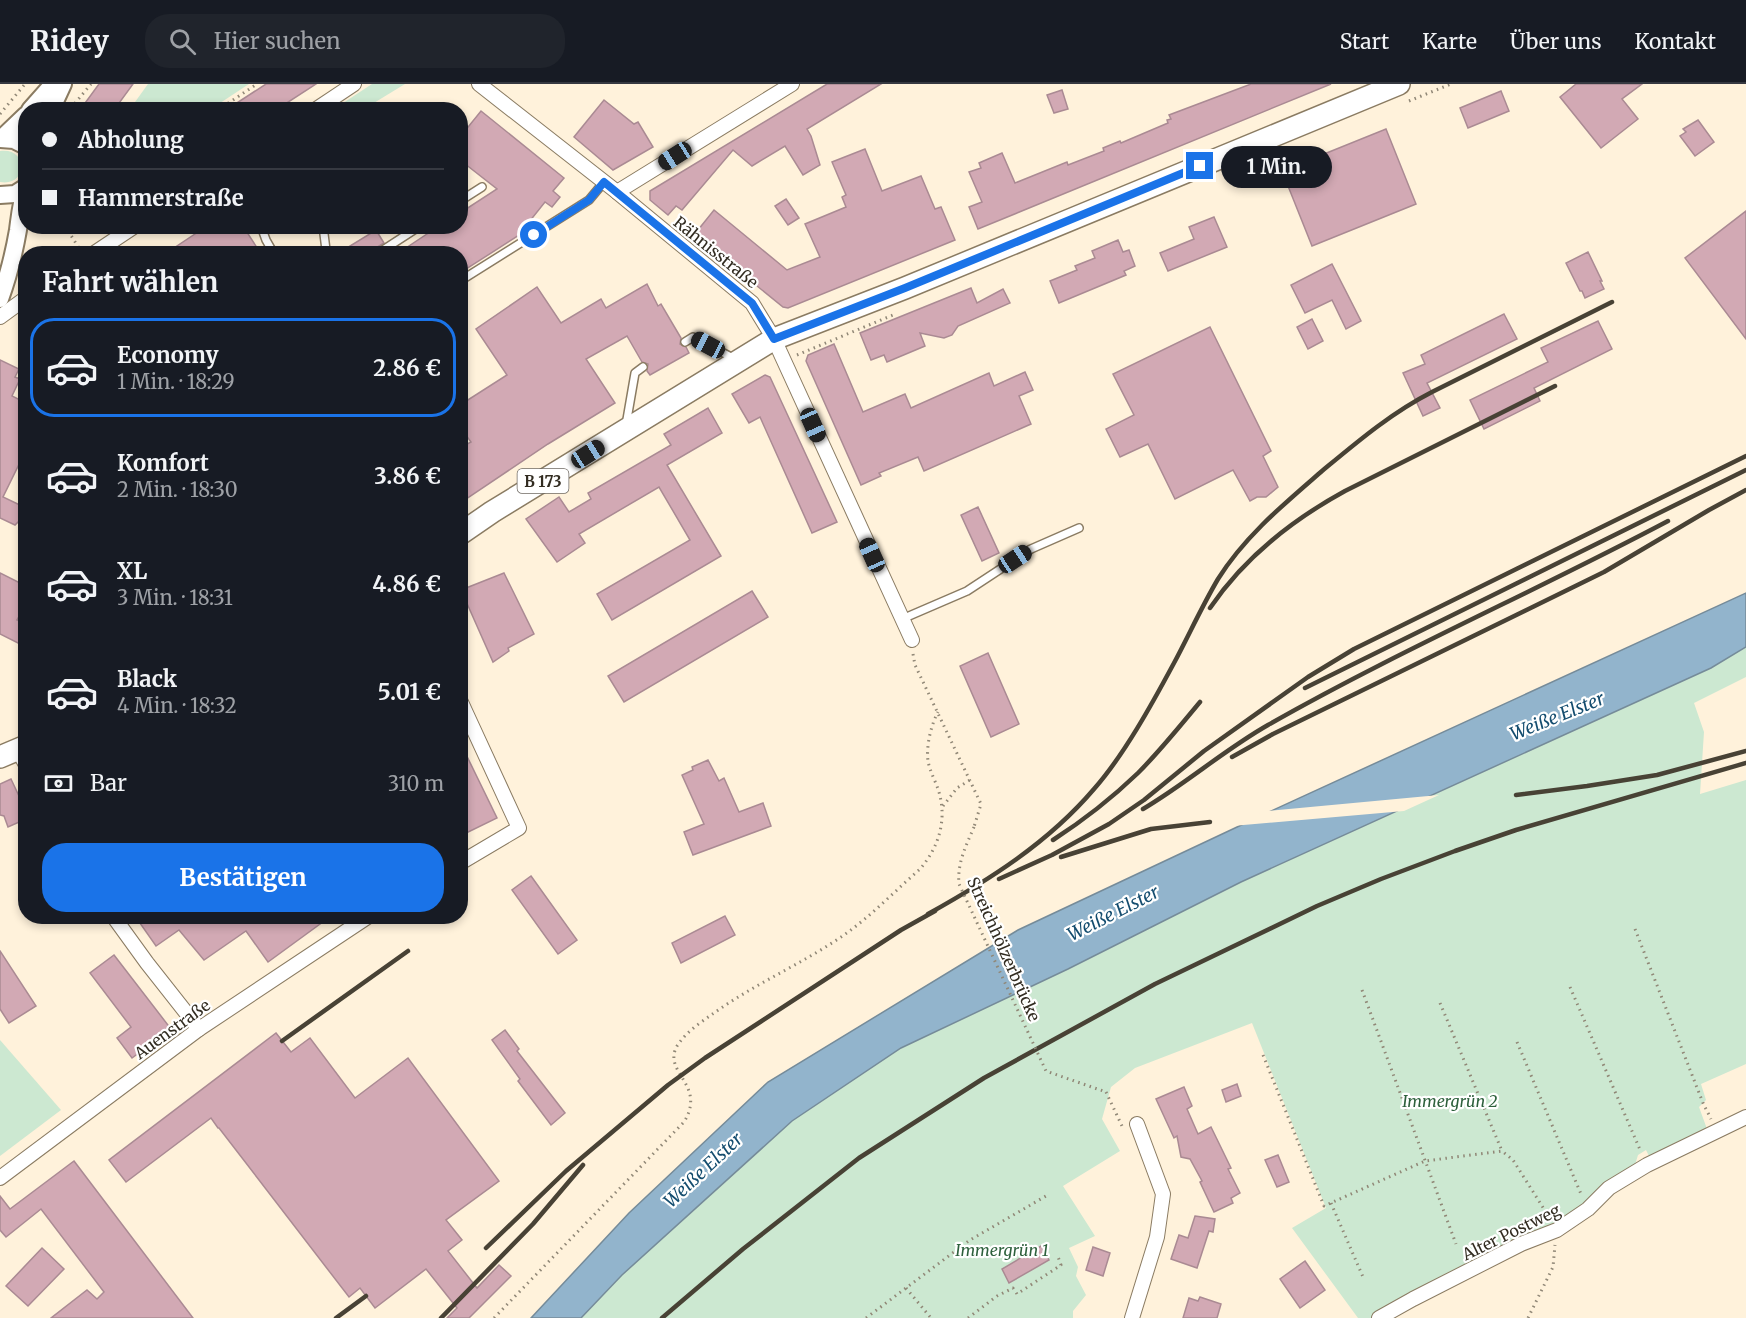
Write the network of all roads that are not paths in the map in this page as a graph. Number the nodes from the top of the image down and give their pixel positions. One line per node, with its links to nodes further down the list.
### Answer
1 (53, 84): 7 (street)
2 (63, 84): 8 (street)
3 (354, 84): 9 (street)
4 (479, 84): 13 (street, Rähnisstraße)
5 (792, 84): 16 (street)
6 (1399, 84): 28 (main road, B 173)
7 (37, 102)
8 (55, 102)
9 (327, 102)
10 (18, 122): 11 (street)
11 (1, 138): 12 (street)
12 (18, 142)
13 (604, 182): 16 (street, Rähnisstraße); 24 (lane)
14 (482, 187): 18 (lane)
15 (18, 192): 17 (street)
16 (617, 192): 28 (street, Rähnisstraße)
17 (0, 195)
18 (468, 196)
19 (18, 227): 25 (street)
20 (123, 234): 22 (street)
21 (408, 234): 23 (lane)
22 (105, 246)
23 (389, 246)
24 (468, 276)
25 (0, 299)
26 (18, 304): 27 (street)
27 (0, 317)
28 (774, 339): 30 (main road, B 173); 35 (street, Rähnisstraße)
29 (685, 342): 30 (lane)
30 (738, 361): 32 (main road, B 173)
31 (643, 367): 32 (lane)
32 (626, 430): 33 (main road, B 173)
33 (468, 528)
34 (1079, 528): 35 (lane)
35 (902, 619): 36 (street, Rähnisstraße)
36 (912, 640)
37 (468, 717): 38 (street)
38 (468, 858)
39 (119, 924): 41 (street)
40 (357, 924): 41 (street, Auenstraße)
41 (199, 1029): 44 (street, Auenstraße)
42 (1746, 1117): 46 (street, Alter Postweg)
43 (1137, 1124): 45 (street)
44 (0, 1178)
45 (1131, 1318)
46 (1379, 1318)

